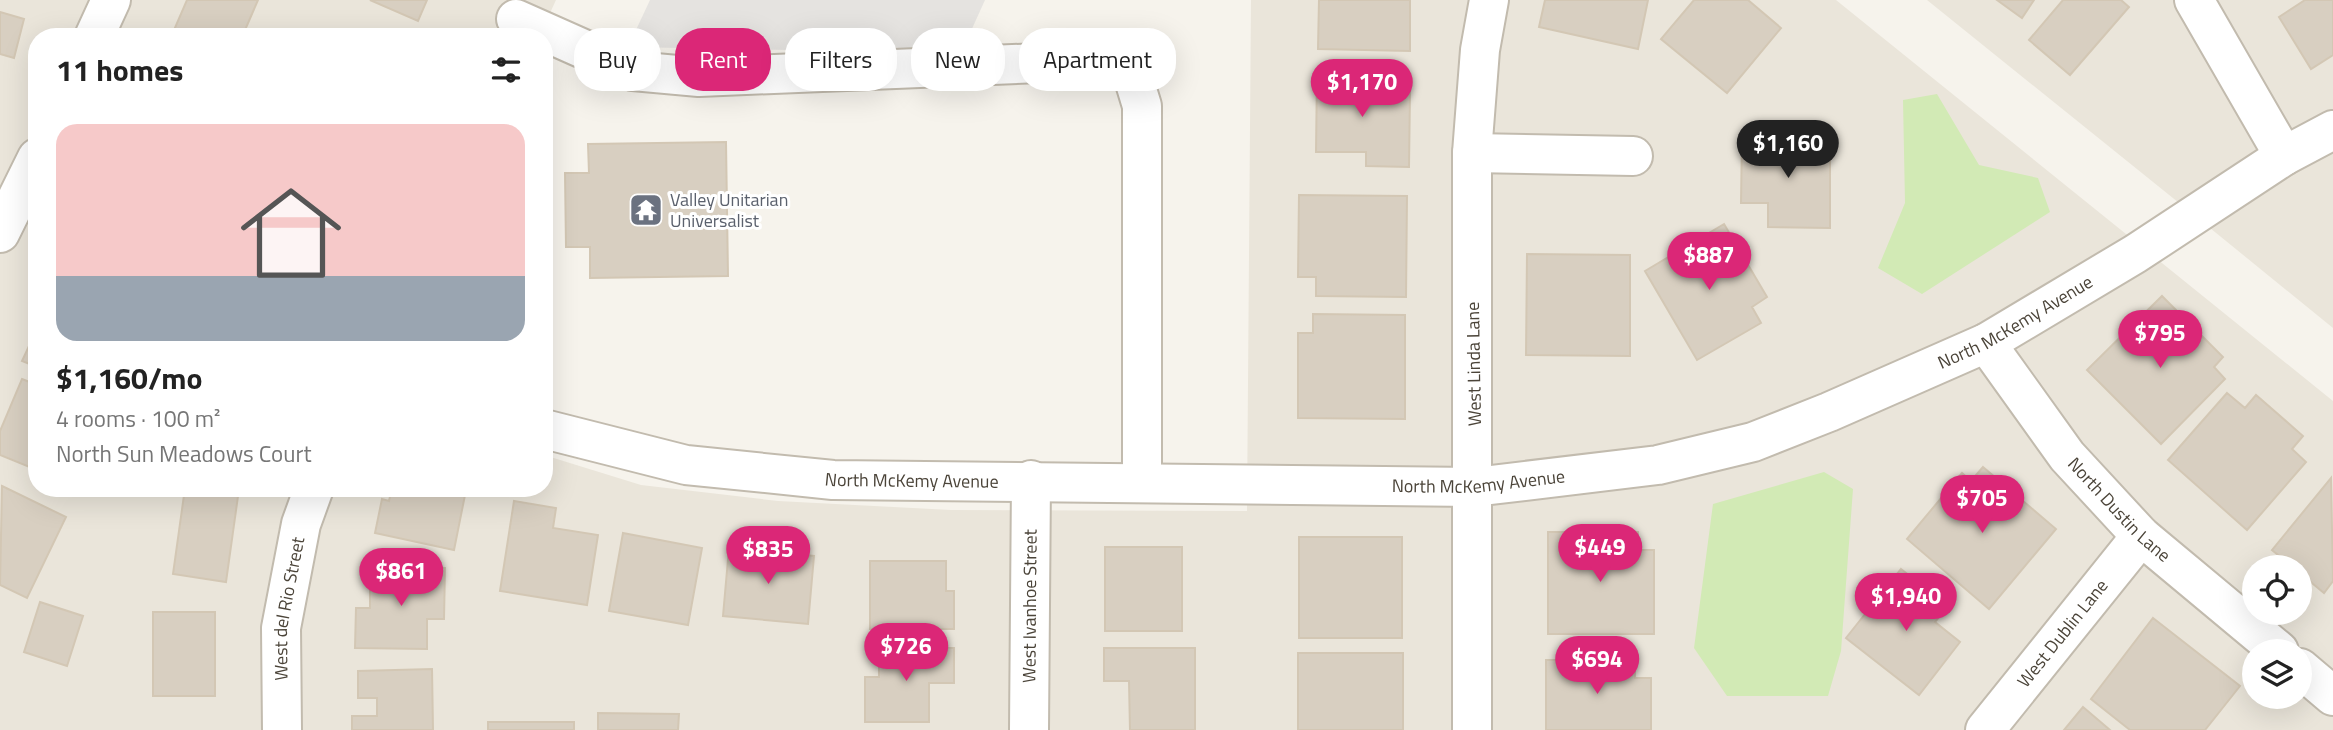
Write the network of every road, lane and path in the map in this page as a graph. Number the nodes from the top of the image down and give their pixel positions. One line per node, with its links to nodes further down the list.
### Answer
1 (111, 0): 5 (street)
2 (1489, 0): 9 (street, West Linda Lane)
3 (2194, 0): 11 (street)
4 (516, 19): 6 (street)
5 (98, 28)
6 (536, 28)
7 (553, 35): 17 (street)
8 (2333, 130): 11 (street, North McKemy Avenue)
9 (1472, 153): 10 (street); 18 (street, West Linda Lane)
10 (1633, 156)
11 (2284, 156): 14 (street, North McKemy Avenue)
12 (24, 180): 13 (street)
13 (0, 233)
14 (1986, 343): 18 (street, North McKemy Avenue); 20 (street, North Dustin Lane)
15 (553, 431): 16 (street, North McKemy Avenue)
16 (1031, 480): 17 (street, North McKemy Avenue); 25 (street, West Ivanhoe Street)
17 (1142, 482): 18 (street, North McKemy Avenue)
18 (1474, 487): 26 (street, West Linda Lane)
19 (311, 497): 24 (street, West del Rio Street)
20 (2141, 536): 21 (street, North Dustin Lane); 27 (street, West Dublin Lane)
21 (2265, 639)
22 (2312, 678): 23 (street)
23 (2333, 696)
24 (282, 730)
25 (1029, 730)
26 (1472, 730)
27 (1985, 730)

